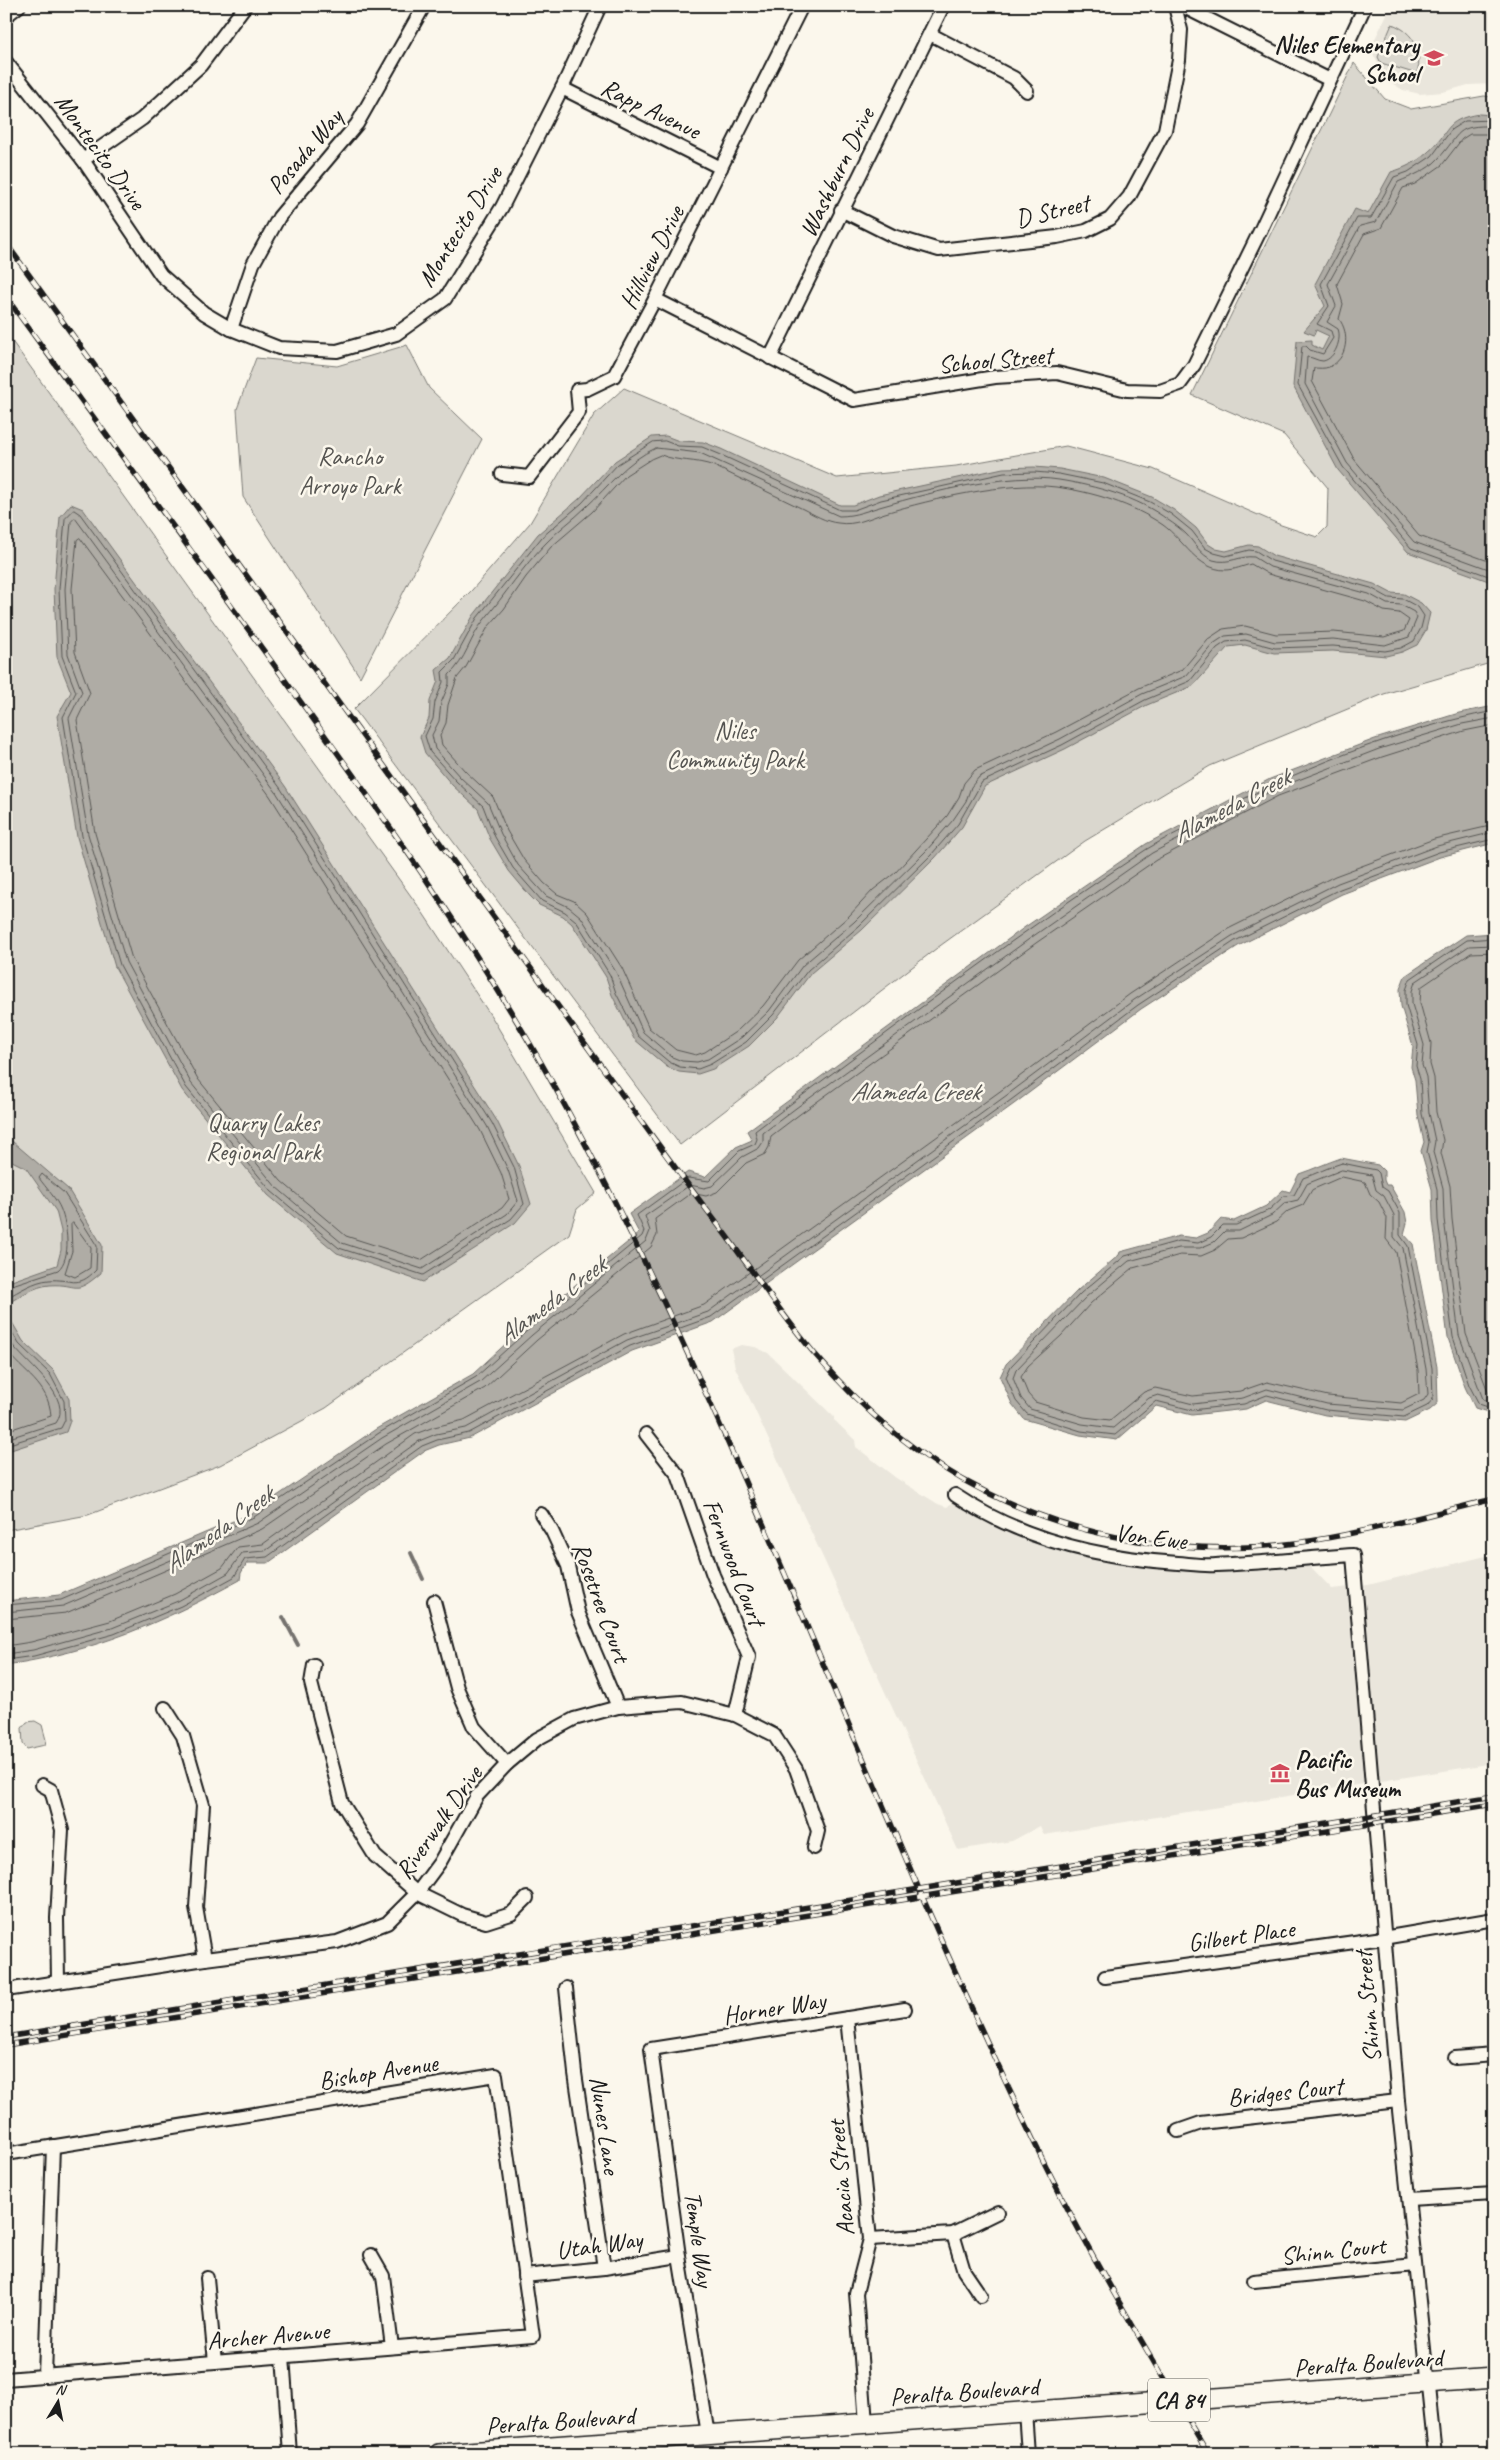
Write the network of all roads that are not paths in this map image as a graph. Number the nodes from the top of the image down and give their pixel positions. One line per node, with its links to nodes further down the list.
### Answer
1 (19, 6): 10 (street)
2 (245, 6): 16 (street)
3 (424, 6): 20 (street, Posada Way)
4 (600, 6): 14 (street, Montecito Drive)
5 (802, 6): 17 (street, Hillview Drive)
6 (943, 6): 11 (street, Washburn Drive)
7 (1175, 6): 18 (street, D Street)
8 (1182, 6): 13 (street)
9 (1364, 6): 13 (street, School Street)
10 (6, 16)
11 (930, 34): 15 (street); 18 (street, Washburn Drive)
12 (6, 62): 16 (street, Montecito Drive)
13 (1330, 80): 21 (street, School Street)
14 (562, 88): 17 (street, Rapp Avenue); 20 (street, Montecito Drive)
15 (1027, 91)
16 (83, 160): 20 (street, Montecito Drive)
17 (721, 168): 19 (street, Hillview Drive)
18 (842, 210): 21 (street, Washburn Drive)
19 (655, 299): 21 (street, School Street); 22 (street, Hillview Drive)
20 (230, 329)
21 (770, 358)
22 (502, 474)
23 (646, 1434): 31 (street, Fernwood Court)
24 (955, 1496): 26 (street, Von Ewe)
25 (541, 1514): 29 (street, Rosetree Court)
26 (1353, 1555): 38 (street, Shinn Street)
27 (434, 1601): 32 (street)
28 (314, 1665): 35 (street)
29 (618, 1706): 31 (street, Riverwalk Drive); 32 (street, Riverwalk Drive)
30 (165, 1708): 39 (street)
31 (734, 1715): 34 (street, Riverwalk Drive)
32 (507, 1764): 35 (street, Riverwalk Drive)
33 (42, 1785): 41 (street)
34 (814, 1848)
35 (417, 1893): 36 (street); 39 (street, Riverwalk Drive)
36 (527, 1898)
37 (1494, 1919): 38 (street, Gilbert Place)
38 (1383, 1938): 40 (street, Gilbert Place); 49 (street, Shinn Street)
39 (205, 1959): 41 (street, Riverwalk Drive)
40 (1105, 1977)
41 (58, 1981): 43 (street, Riverwalk Drive)
42 (566, 1988): 61 (street, Nunes Lane)
43 (6, 1990)
44 (904, 2009): 45 (street, Horner Way)
45 (847, 2018): 46 (street, Horner Way); 57 (street, Acacia Street)
46 (651, 2049): 59 (street, Temple Way)
47 (1494, 2056): 48 (street)
48 (1455, 2058)
49 (1398, 2102): 50 (street, Bridges Court); 54 (street, Shinn Street)
50 (1178, 2131)
51 (53, 2146): 52 (street, Bishop Avenue); 62 (street, Bishop Avenue); 70 (street)
52 (6, 2154)
53 (1494, 2194): 54 (street)
54 (1409, 2199): 60 (street, Shinn Street)
55 (998, 2212): 56 (street)
56 (953, 2234): 57 (street); 65 (street)
57 (870, 2239): 75 (street, Acacia Street)
58 (371, 2255): 67 (street)
59 (679, 2256): 61 (street, Utah Way); 76 (street, Temple Way)
60 (1415, 2265): 64 (street, Shinn Court); 73 (street, Shinn Street)
61 (604, 2268): 62 (street, Utah Way)
62 (524, 2276): 66 (street, Bishop Avenue)
63 (206, 2278): 69 (street)
64 (1254, 2281)
65 (981, 2296)
66 (533, 2336): 67 (street, Archer Avenue)
67 (392, 2348): 68 (street, Archer Avenue)
68 (283, 2356): 69 (street, Archer Avenue); 78 (street)
69 (215, 2362): 70 (street, Archer Avenue)
70 (45, 2376): 72 (street, Archer Avenue)
71 (1494, 2378): 73 (main road, Peralta Boulevard / CA 84)
72 (6, 2379)
73 (1427, 2383): 74 (main road, Peralta Boulevard / CA 84); 81 (street, Shinn Street)
74 (1025, 2411): 75 (main road, Peralta Boulevard / CA 84); 80 (street)
75 (866, 2423): 76 (main road, Peralta Boulevard / CA 84)
76 (708, 2434): 77 (main road, Peralta Boulevard / CA 84)
77 (595, 2448): 79 (main road, Peralta Boulevard / CA 84)
78 (290, 2454)
79 (439, 2454)
80 (1028, 2454)
81 (1435, 2454)

